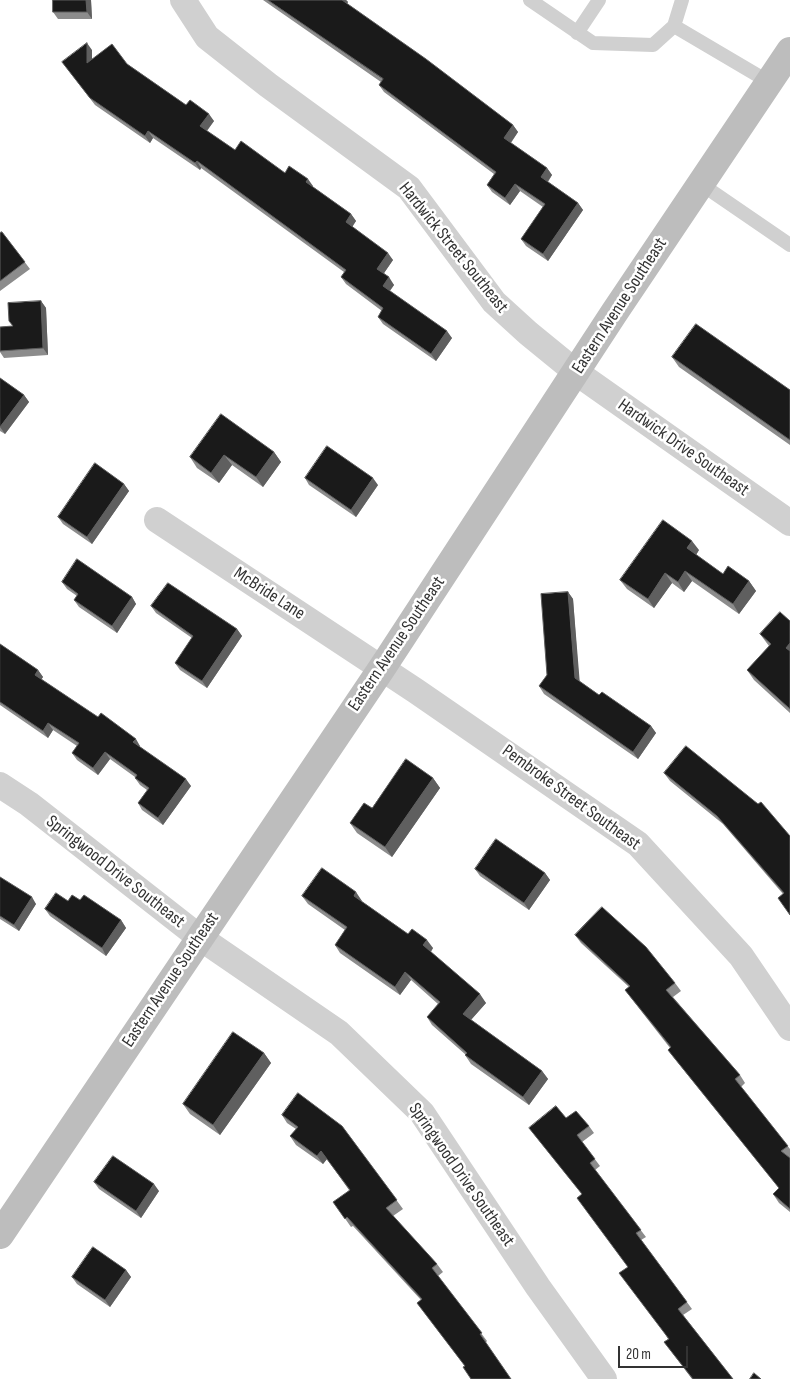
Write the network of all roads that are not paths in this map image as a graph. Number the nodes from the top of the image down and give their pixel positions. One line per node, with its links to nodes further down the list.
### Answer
1 (183, 0): 11 (street, Hardwick Street Southeast)
2 (530, 0): 6 (lane)
3 (599, 0): 6 (lane)
4 (682, 0): 5 (lane)
5 (674, 26): 6 (lane); 8 (lane)
6 (577, 32)
7 (790, 51): 8 (street, Eastern Avenue Southeast)
8 (769, 82): 9 (street, Eastern Avenue Southeast)
9 (701, 184): 10 (lane); 11 (street, Eastern Avenue Southeast)
10 (790, 245)
11 (577, 373): 13 (street, Hardwick Drive Southeast); 14 (street, Eastern Avenue Southeast)
12 (156, 520): 14 (street, McBride Lane)
13 (790, 523)
14 (382, 668): 16 (street, Eastern Avenue Southeast); 17 (street, Pembroke Street Southeast)
15 (0, 785): 16 (street, Springwood Drive Southeast)
16 (199, 937): 18 (street, Eastern Avenue Southeast); 19 (street, Springwood Drive Southeast)
17 (790, 1028)
18 (0, 1235)
19 (604, 1379)

